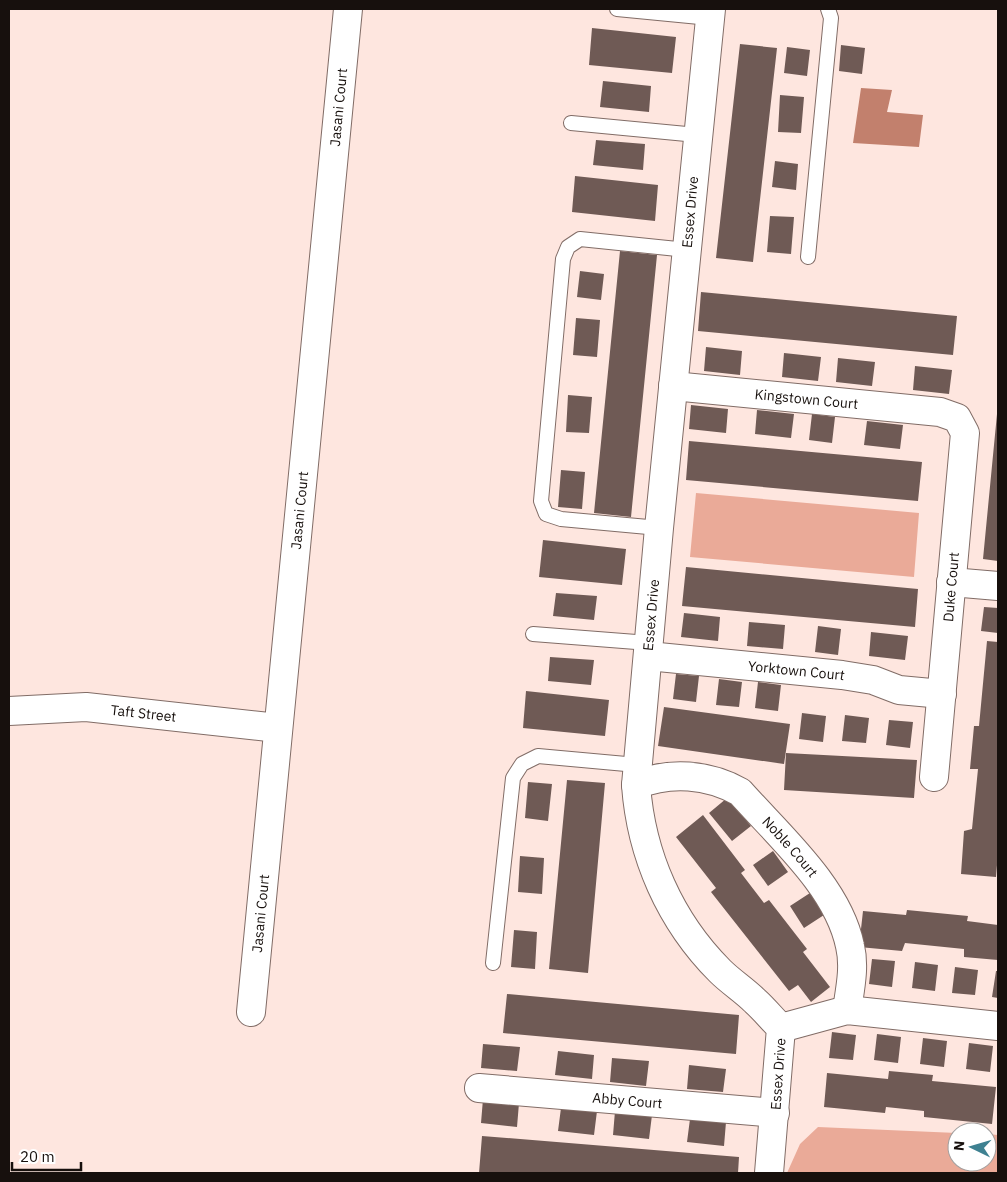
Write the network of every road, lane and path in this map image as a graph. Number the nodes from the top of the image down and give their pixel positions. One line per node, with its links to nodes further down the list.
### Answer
1 (348, 9): 18 (street, Jasani Court)
2 (617, 9): 4 (lane)
3 (828, 9): 8 (lane)
4 (710, 13): 6 (street, Essex Drive)
5 (571, 123): 6 (lane)
6 (697, 135): 7 (street, Essex Drive)
7 (687, 250): 9 (street, Essex Drive); 11 (lane)
8 (808, 257)
9 (673, 386): 10 (street, Kingstown Court); 11 (street, Essex Drive)
10 (940, 412): 12 (street, Duke Court)
11 (659, 528): 15 (street, Essex Drive)
12 (951, 582): 13 (street); 16 (street, Duke Court)
13 (998, 586)
14 (533, 634): 15 (lane)
15 (648, 649): 16 (street, Yorktown Court); 19 (street, Essex Drive)
16 (942, 694): 20 (street, Duke Court)
17 (9, 711): 18 (street, Taft Street)
18 (278, 728): 23 (street, Jasani Court)
19 (637, 775): 21 (lane); 22 (street, Noble Court); 25 (street, Essex Drive)
20 (934, 777)
21 (493, 963)
22 (847, 1010): 24 (street); 25 (street)
23 (251, 1012)
24 (998, 1026)
25 (781, 1028): 27 (street, Essex Drive)
26 (479, 1088): 27 (street, Abby Court)
27 (775, 1114): 28 (street, Essex Drive)
28 (770, 1173)

